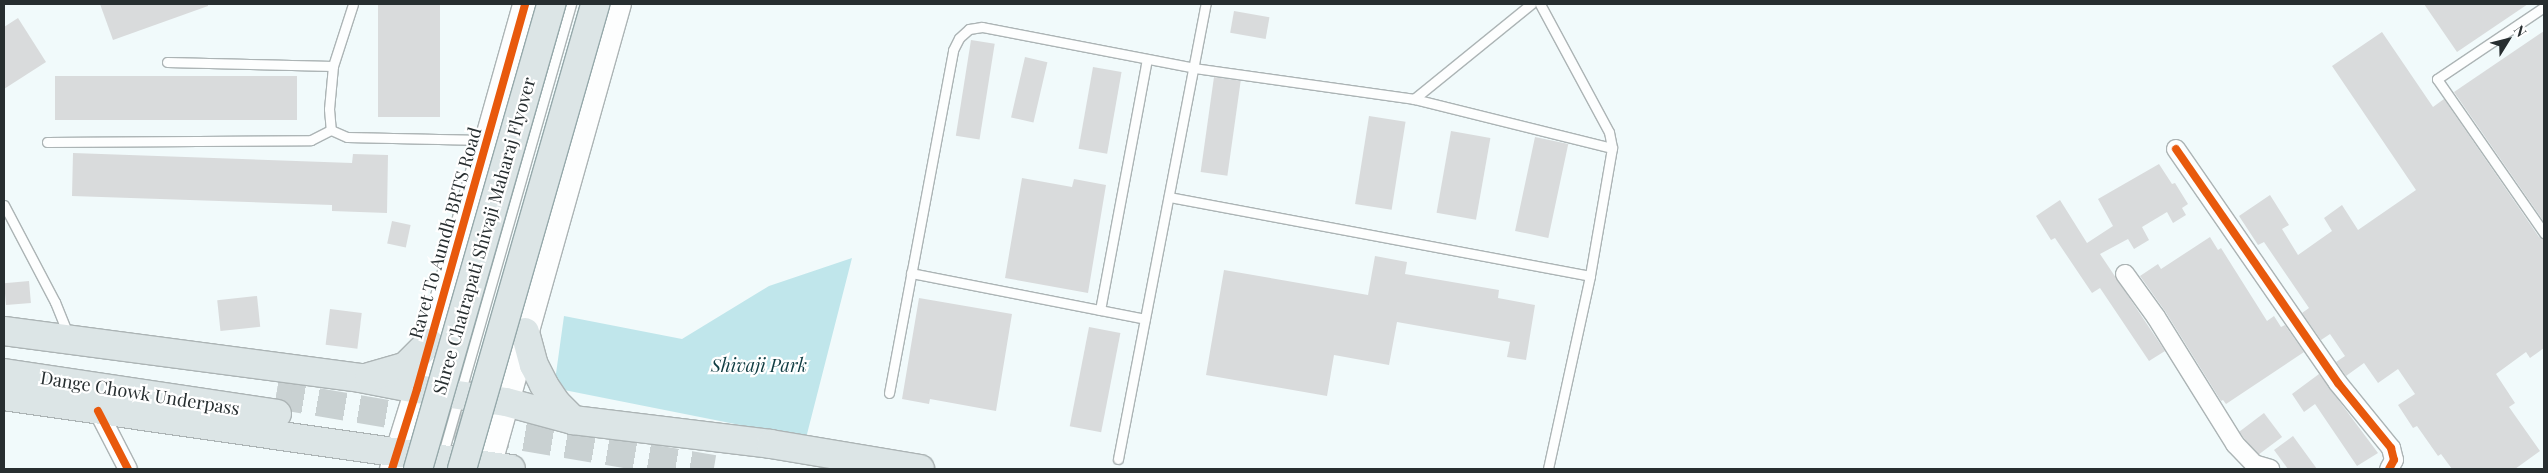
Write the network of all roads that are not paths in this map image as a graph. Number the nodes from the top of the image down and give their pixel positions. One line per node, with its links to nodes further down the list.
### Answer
1 (353, 4): 13 (lane)
2 (525, 4): 17 (street, Ravet To Aundh BRTS Road)
3 (551, 4): 45 (main road, Shree Chatrapati Shivaji Maharaj Flyover, bridge)
4 (571, 4): 39 (lane)
5 (594, 4): 45 (main road, bridge)
6 (618, 4): 30 (street)
7 (1206, 4): 14 (lane)
8 (1530, 4): 15 (lane)
9 (1540, 4): 19 (lane)
10 (2544, 7): 23 (lane)
11 (1147, 59): 14 (lane); 24 (lane); 27 (lane)
12 (168, 62): 13 (lane)
13 (333, 66): 16 (lane)
14 (1194, 68): 15 (lane); 21 (lane)
15 (1414, 98): 19 (lane)
16 (331, 130): 17 (lane); 18 (lane)
17 (486, 140): 32 (street, Ravet To Aundh BRTS Road)
18 (47, 142)
19 (1612, 148): 26 (lane)
20 (2176, 150): 50 (street)
21 (1169, 197): 26 (lane); 28 (lane)
22 (4, 205): 31 (lane)
23 (2544, 233)
24 (911, 273): 27 (lane); 37 (lane)
25 (2126, 274): 49 (street)
26 (1590, 276): 48 (lane)
27 (1100, 310): 28 (lane)
28 (1145, 319): 43 (lane)
29 (4, 331): 31 (main road)
30 (525, 332): 40 (street); 42 (main road)
31 (71, 340): 35 (main road)
32 (429, 343): 35 (main road); 36 (street, Ravet To Aundh BRTS Road)
33 (4, 355): 34 (main road, Dange Chowk Underpass)
34 (4, 373)
35 (360, 378): 36 (main road)
36 (417, 390): 39 (main road); 44 (street, Ravet To Aundh BRTS Road)
37 (889, 393)
38 (4, 396): 41 (main road)
39 (460, 396): 40 (main road); 45 (lane)
40 (506, 402): 42 (main road); 45 (street)
41 (98, 411): 44 (main road); 46 (street)
42 (573, 420): 47 (main road)
43 (1118, 459)
44 (395, 461): 45 (main road)
45 (464, 467)
46 (128, 469)
47 (920, 469)
48 (1548, 469)
49 (2270, 469)
50 (2389, 469)

